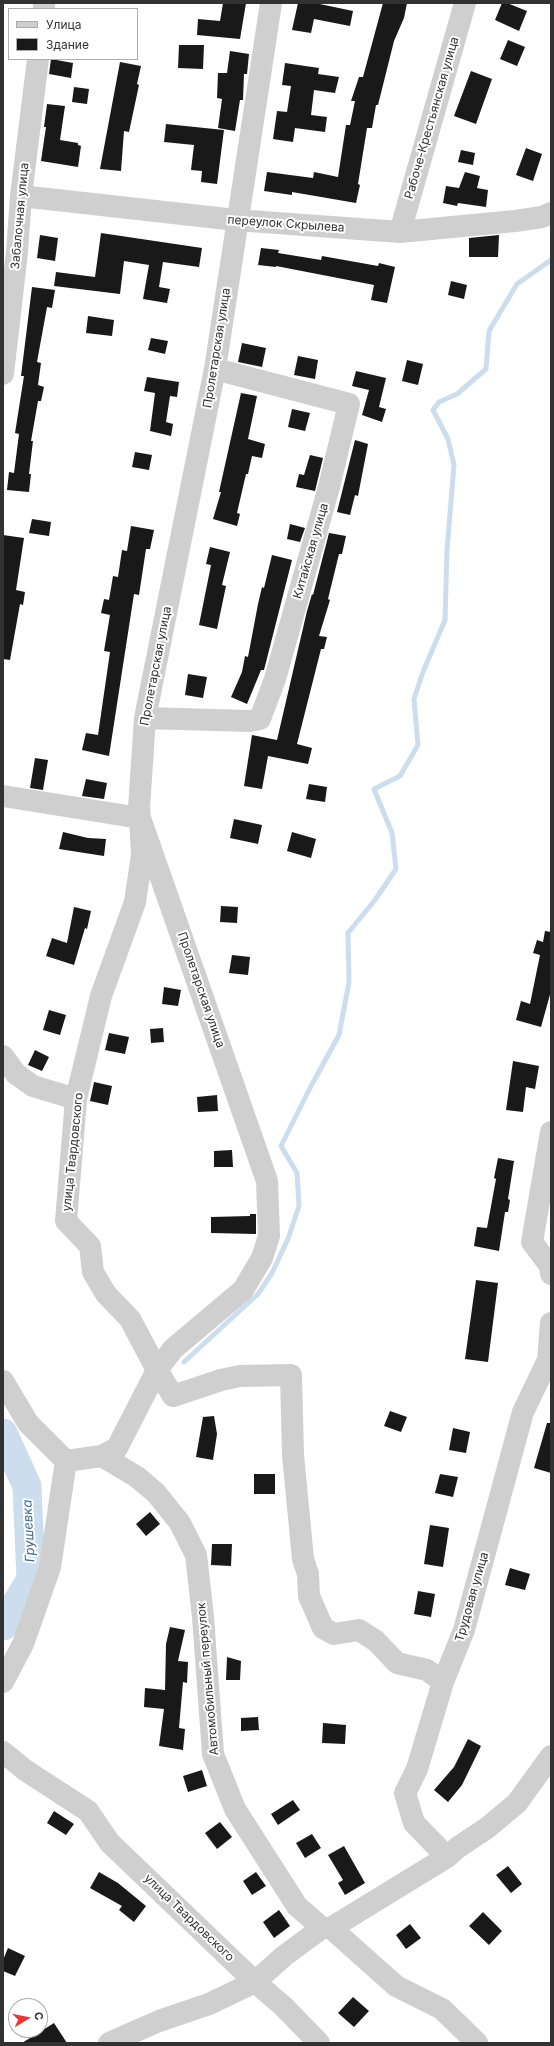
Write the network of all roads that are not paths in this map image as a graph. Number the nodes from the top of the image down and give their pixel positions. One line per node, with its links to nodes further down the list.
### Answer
1 (270, 3): 6 (street, Пролетарская улица)
2 (465, 3): 7 (street, Рабоче-Крестьянская улица)
3 (38, 60): 4 (street, Забалочная улица)
4 (21, 196): 6 (street, переулок Скрылева); 9 (street, Забалочная улица)
5 (551, 213): 7 (street, переулок Скрылева)
6 (236, 220): 7 (street, переулок Скрылева); 8 (street, Пролетарская улица)
7 (400, 232)
8 (215, 369): 10 (street, Пролетарская улица); 10 (street, Китайская улица)
9 (3, 374)
10 (145, 718): 12 (street, Пролетарская улица)
11 (3, 796): 12 (street)
12 (140, 818): 14 (street, улица Твардовского); 19 (street, Пролетарская улица)
13 (3, 1056): 14 (street)
14 (76, 1099): 19 (street, улица Твардовского)
15 (551, 1132): 16 (street)
16 (547, 1173): 17 (street)
17 (551, 1274)
18 (551, 1323): 24 (street, Трудовая улица)
19 (156, 1370): 21 (street, Пролетарская улица); 24 (street, улица Твардовского)
20 (3, 1381): 22 (street)
21 (102, 1456): 22 (street); 28 (street, Автомобильный переулок)
22 (66, 1461): 23 (street)
23 (3, 1682)
24 (444, 1682): 27 (street, Трудовая улица)
25 (3, 1752): 29 (street, улица Твардовского)
26 (551, 1756): 27 (street)
27 (447, 1857): 28 (street)
28 (326, 1928): 29 (street); 32 (street, Автомобильный переулок)
29 (255, 1982): 30 (street); 31 (street, улица Твардовского)
30 (109, 2043)
31 (318, 2043)
32 (477, 2043)

